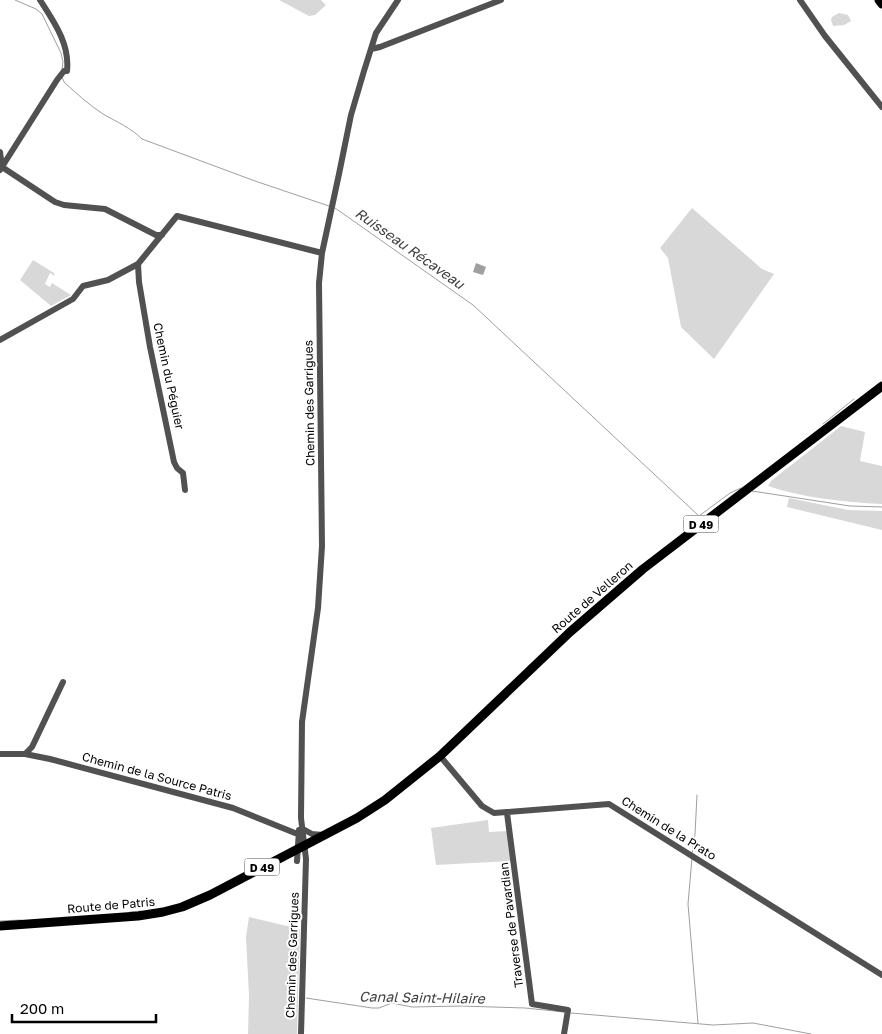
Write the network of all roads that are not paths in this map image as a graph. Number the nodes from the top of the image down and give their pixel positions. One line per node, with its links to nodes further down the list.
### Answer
1 (40, 0): 10 (street)
2 (398, 0): 7 (street, Chemin des Garrigues)
3 (501, 0): 7 (street)
4 (800, 0): 8 (street)
5 (879, 0): 6 (main road)
6 (882, 4)
7 (372, 48): 12 (street, Chemin des Garrigues)
8 (882, 107)
9 (0, 152): 10 (street)
10 (1, 168): 11 (street)
11 (162, 235): 12 (street); 13 (street)
12 (322, 252): 22 (street, Chemin des Garrigues)
13 (138, 264): 14 (street); 16 (street, Chemin du Péguier)
14 (0, 340)
15 (882, 386): 20 (main road, Route de Velleron / D 49)
16 (185, 490)
17 (63, 682): 19 (street)
18 (0, 754): 19 (street, Chemin de la Source Patris)
19 (25, 754): 22 (street, Chemin de la Source Patris)
20 (440, 756): 21 (street, Chemin de la Prato); 23 (main road, Route de Velleron / D 49)
21 (507, 813): 29 (street, Chemin de la Prato); 31 (street, Traverse de Pavardian)
22 (302, 832): 23 (street); 24 (street, Chemin des Garrigues)
23 (327, 835): 24 (main road, Route de Patris / D 49)
24 (301, 848): 25 (main road, Route de Patris / D 49); 26 (street, Chemin des Garrigues); 27 (street, Chemin des Garrigues)
25 (284, 856): 26 (street); 28 (main road, Route de Patris / D 49)
26 (297, 861): 27 (street, Chemin des Garrigues)
27 (305, 877): 30 (street, Chemin des Garrigues)
28 (0, 926)
29 (882, 975)
30 (301, 1034)
31 (564, 1034)

